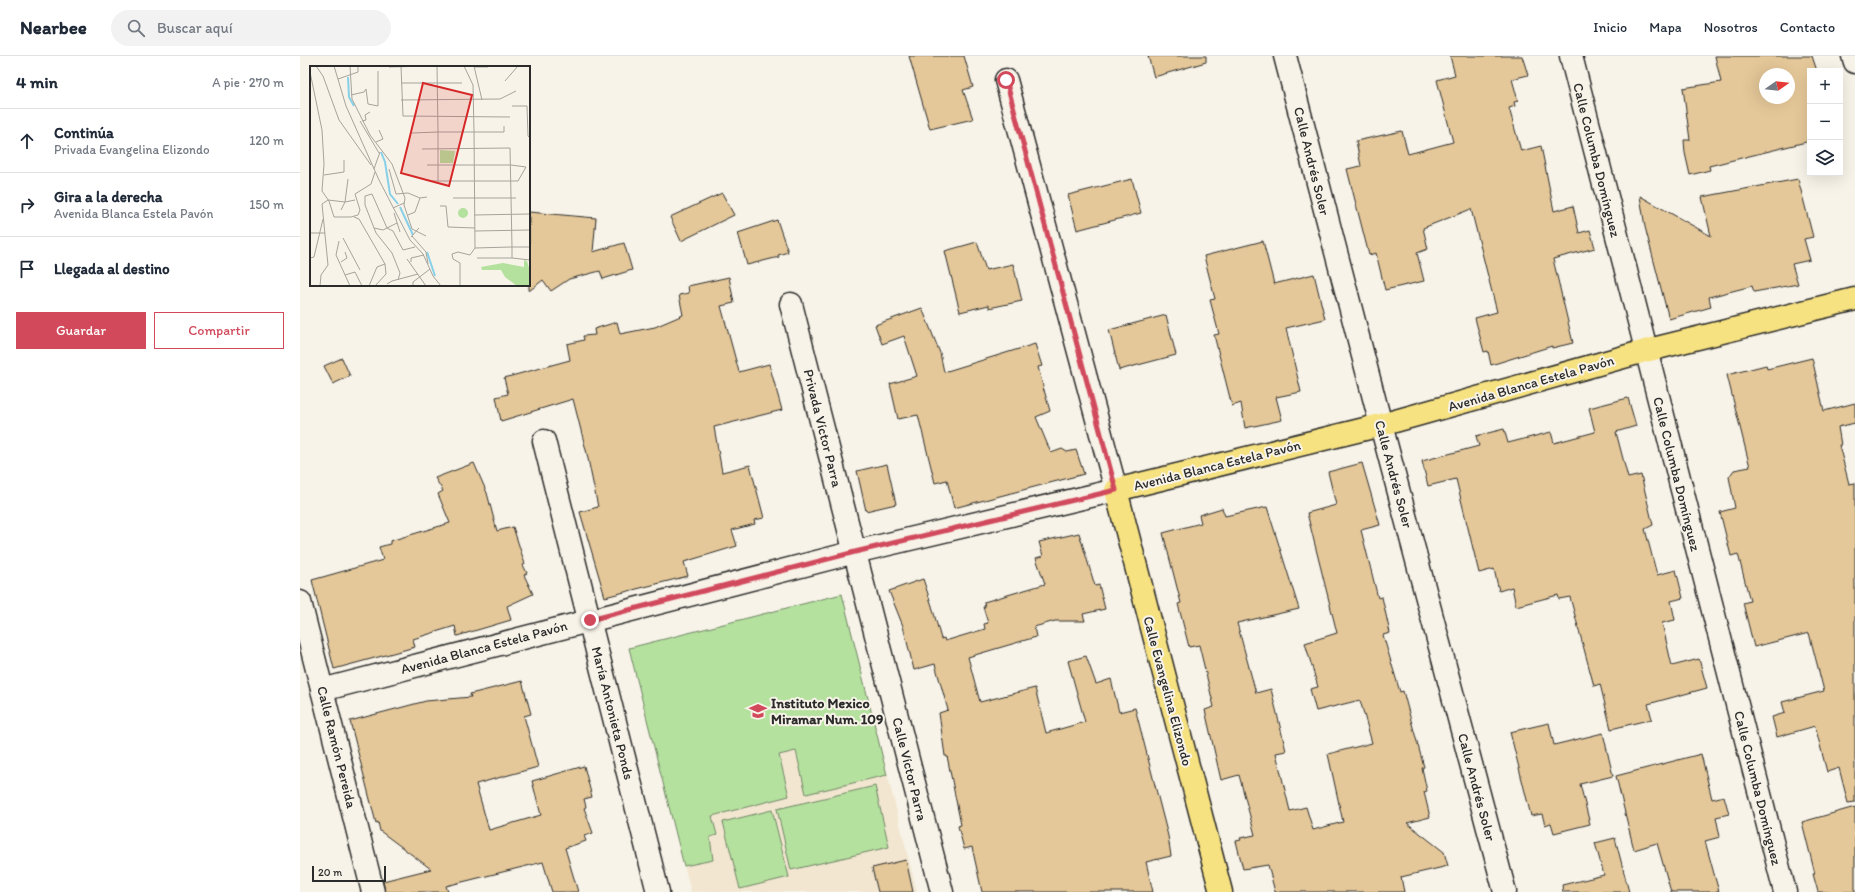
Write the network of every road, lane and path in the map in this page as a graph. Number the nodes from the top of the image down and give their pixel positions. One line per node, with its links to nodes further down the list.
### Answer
1 (1285, 56): 9 (street, Calle Andrés Soler)
2 (1571, 56): 8 (street, Calle Columba Domínguez)
3 (1853, 56): 4 (street)
4 (1855, 62)
5 (1006, 80): 11 (street)
6 (1855, 299): 8 (main road, Avenida Blanca Estela Pavón)
7 (791, 304): 12 (street, Privada Víctor Parra)
8 (1646, 351): 9 (main road, Avenida Blanca Estela Pavón); 21 (street, Calle Columba Domínguez)
9 (1381, 425): 11 (main road, Avenida Blanca Estela Pavón); 20 (street, Calle Andrés Soler)
10 (544, 441): 14 (street, María Antonieta Ponds)
11 (1116, 490): 12 (street, Avenida Blanca Estela Pavón); 19 (main road, Calle Evangelina Elizondo)
12 (855, 552): 14 (street, Avenida Blanca Estela Pavón); 18 (street, Calle Víctor Parra)
13 (300, 602): 15 (street, Calle Ramón Pereida)
14 (590, 620): 15 (street, Avenida Blanca Estela Pavón); 17 (street, María Antonieta Ponds)
15 (322, 690): 16 (street, Calle Ramón Pereida)
16 (373, 892)
17 (658, 892)
18 (942, 892)
19 (1221, 892)
20 (1505, 892)
21 (1785, 892)

